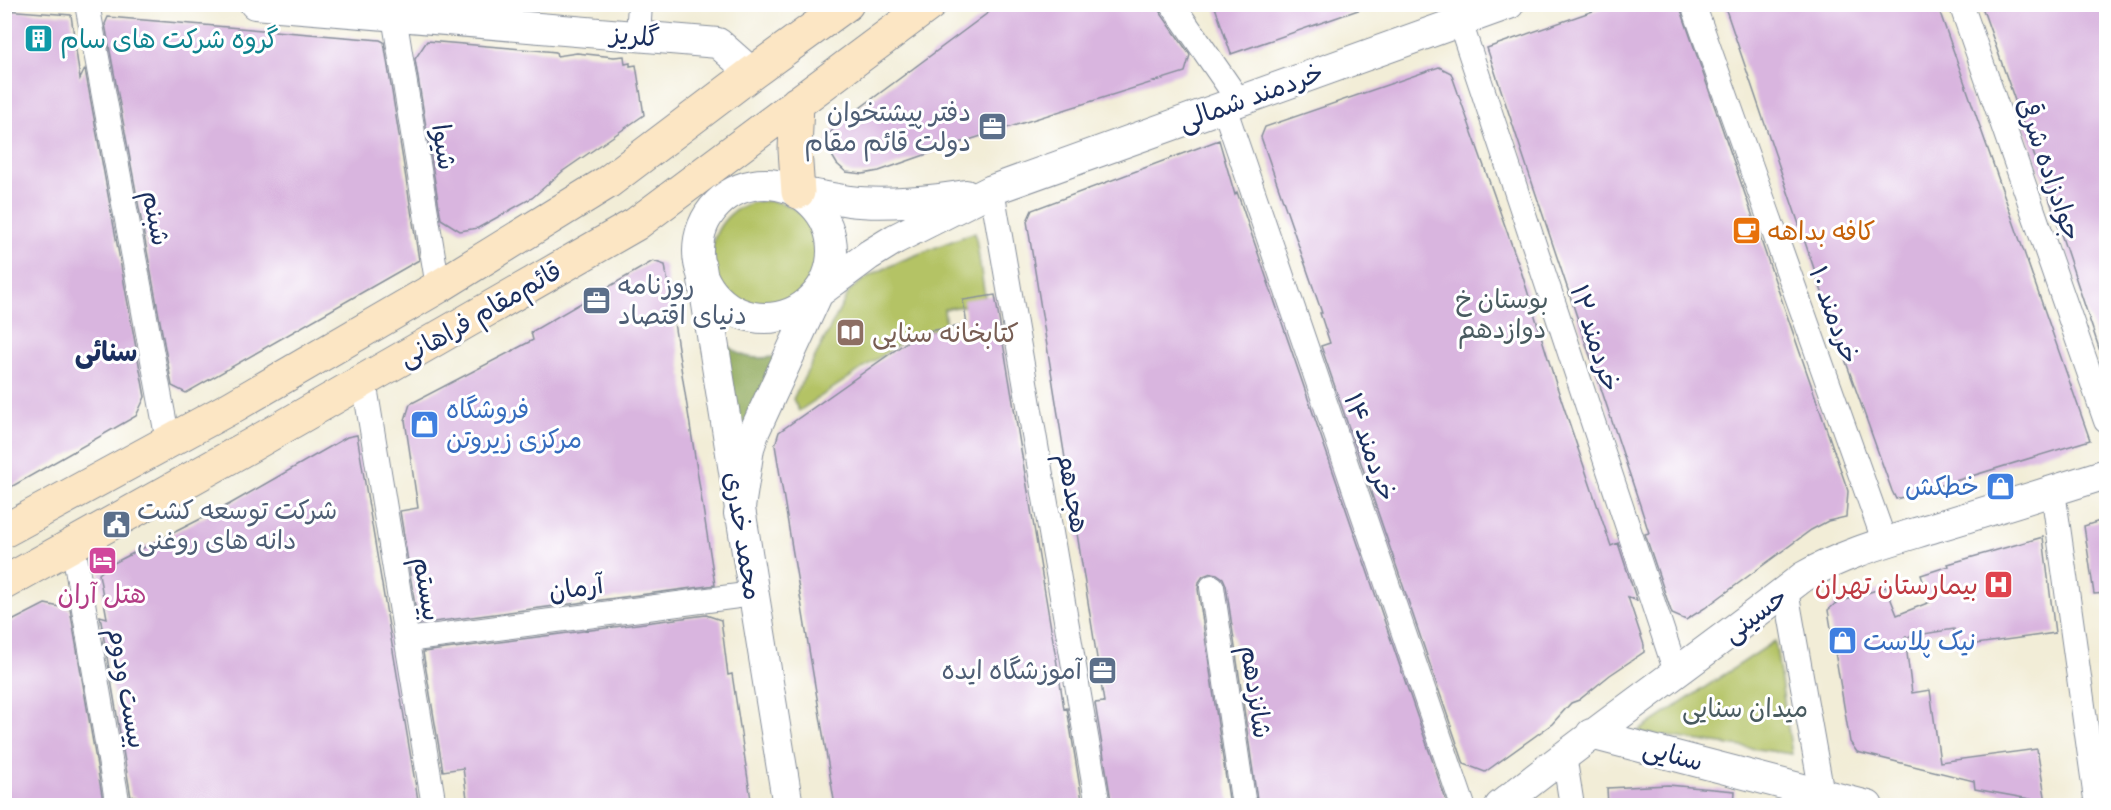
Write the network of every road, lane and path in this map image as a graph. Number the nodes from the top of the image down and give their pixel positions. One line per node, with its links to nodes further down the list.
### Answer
1 (87, 4): 26 (street, شبنم)
2 (255, 4): 10 (street, گلریز)
3 (640, 4): 13 (street)
4 (847, 4): 14 (main road, قائم‌مقام فراهانی)
5 (930, 4): 15 (main road, قائم‌مقام فراهانی)
6 (1172, 4): 16 (street, خردمند ۱۴)
7 (1509, 4): 11 (street, خردمند شمالی)
8 (1693, 4): 31 (street, خردمند ۱۰)
9 (1961, 4): 25 (street, جوادزاده شرقی)
10 (318, 7): 12 (street, گلریز)
11 (1456, 13): 16 (street, خردمند شمالی); 38 (street, خردمند ۱۲)
12 (394, 16): 13 (street, گلریز); 22 (street, شیوا)
13 (638, 36): 14 (street, گلریز)
14 (752, 73): 17 (main road, قائم‌مقام فراهانی)
15 (797, 103): 18 (main road, قائم‌مقام فراهانی); 20 (main road)
16 (1231, 104): 19 (street, خردمند شمالی); 47 (street, خردمند ۱۴)
17 (668, 136): 18 (main road); 22 (main road, قائم‌مقام فراهانی)
18 (693, 179): 21 (street, محمد خدری); 24 (main road, قائم‌مقام فراهانی)
19 (992, 190): 20 (street, خردمند شمالی); 23 (street, خردمند شمالی); 45 (street, هجدهم)
20 (798, 192): 21 (street); 23 (street)
21 (700, 256): 23 (street); 29 (street, محمد خدری)
22 (438, 287): 26 (main road, قائم‌مقام فراهانی)
23 (818, 293): 29 (street)
24 (364, 381): 32 (main road, قائم‌مقام فراهانی); 37 (street, بیستم)
25 (2106, 421)
26 (168, 441): 30 (main road, قائم‌مقام فراهانی)
27 (2106, 474): 28 (street, حسینی)
28 (2053, 491): 31 (street, حسینی); 51 (street)
29 (739, 514): 36 (street, محمد خدری)
30 (4, 531)
31 (1885, 543): 35 (street, حسینی)
32 (73, 545): 33 (main road, قائم‌مقام فراهانی); 42 (street, بیست ودوم)
33 (4, 583)
34 (1212, 587): 46 (street, شانزدهم)
35 (1786, 591): 38 (street, حسینی); 41 (street)
36 (753, 594): 37 (street, آرمان); 44 (street, محمد خدری)
37 (407, 640): 43 (street, بیستم)
38 (1676, 672): 39 (street, حسینی)
39 (1591, 734): 40 (street); 41 (street, سنایی)
40 (1564, 755): 48 (street); 49 (street)
41 (1832, 799): 50 (street, سنایی)
42 (118, 806)
43 (434, 806)
44 (788, 806)
45 (1098, 806)
46 (1244, 806)
47 (1463, 806)
48 (1500, 806)
49 (1572, 806)
50 (1868, 806)
51 (2097, 806)

